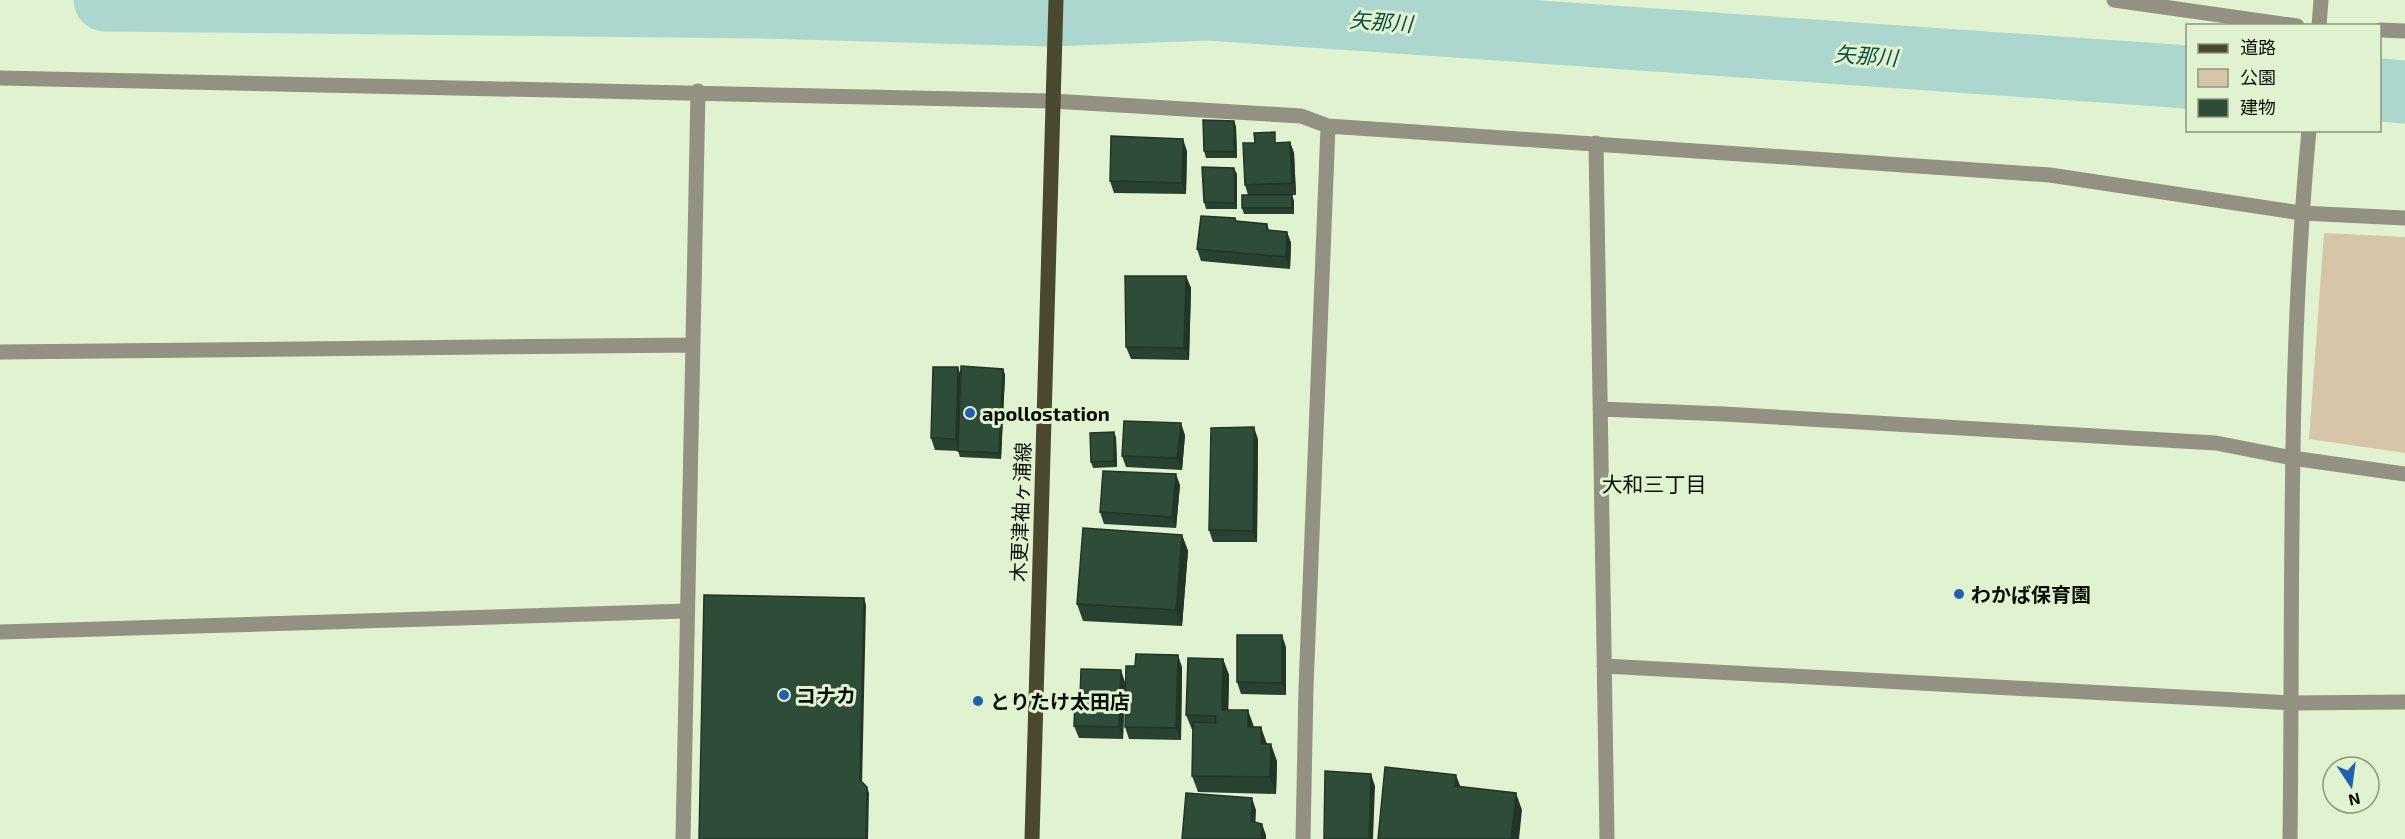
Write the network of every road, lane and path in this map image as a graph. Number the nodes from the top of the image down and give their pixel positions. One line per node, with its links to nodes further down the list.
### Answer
1 (1056, 0): 10 (main road, 木更津袖ヶ浦線)
2 (2114, 0): 4 (street)
3 (2321, 0): 5 (street)
4 (2283, 24)
5 (2319, 24)
6 (2381, 30): 7 (street)
7 (2405, 31)
8 (0, 78): 9 (street)
9 (698, 92): 10 (street); 16 (street)
10 (1052, 101): 11 (street); 27 (main road, 木更津袖ヶ浦線)
11 (1328, 126): 13 (street); 28 (street)
12 (2309, 132): 14 (street)
13 (1596, 143): 14 (street); 18 (street)
14 (2301, 213): 15 (street); 19 (street)
15 (2405, 218)
16 (693, 345): 17 (street); 21 (street)
17 (0, 352)
18 (1600, 409): 19 (street); 23 (street)
19 (2292, 458): 20 (street); 25 (street)
20 (2405, 474)
21 (687, 611): 22 (street); 26 (street)
22 (0, 632)
23 (1604, 666): 25 (street); 29 (street)
24 (2405, 702): 25 (street)
25 (2292, 703): 30 (street)
26 (684, 839)
27 (1032, 839)
28 (1303, 839)
29 (1607, 839)
30 (2290, 839)

